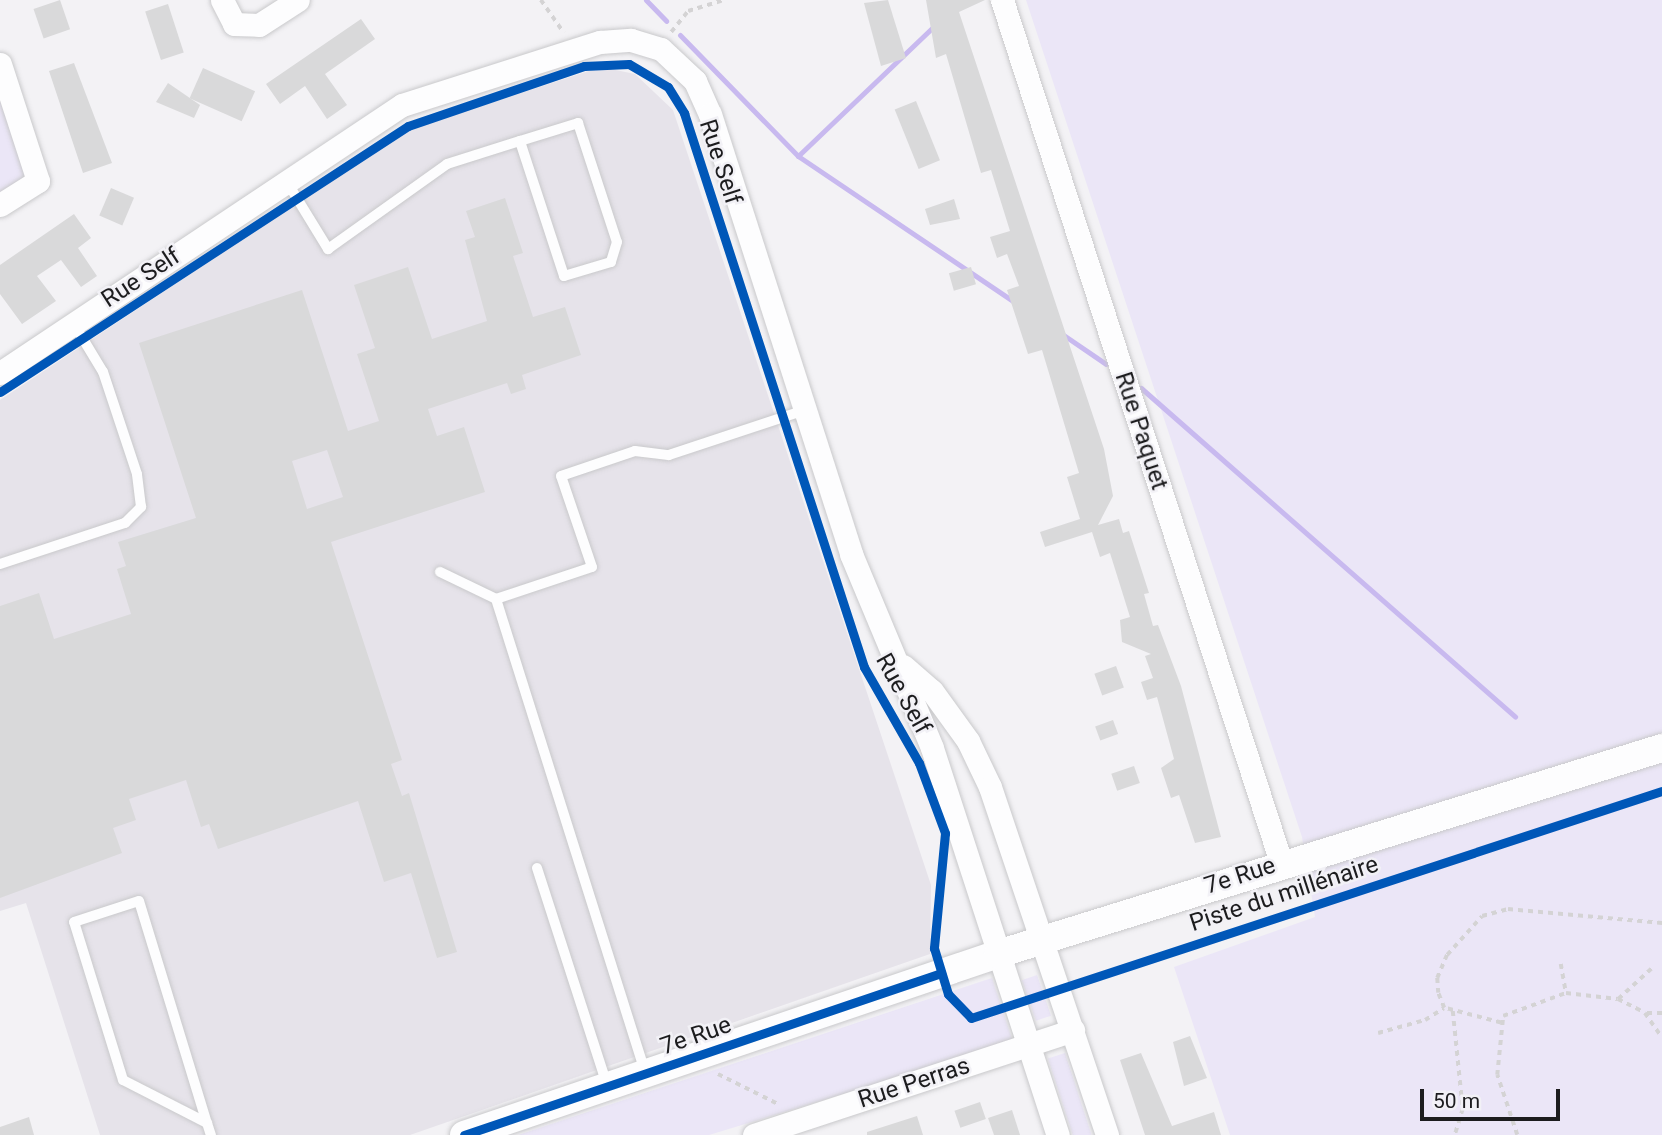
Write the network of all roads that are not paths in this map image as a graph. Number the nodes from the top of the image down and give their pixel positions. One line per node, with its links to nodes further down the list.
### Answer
1 (222, 0): 2 (street)
2 (298, 0)
3 (1002, 0): 16 (street, Rue Paquet)
4 (0, 64): 7 (street)
5 (520, 141): 5 (lane); 6 (lane)
6 (286, 182): 8 (street, Rue Self); 10 (street, Rue Self)
7 (0, 205)
8 (74, 324): 9 (street, Rue Self); 11 (lane)
9 (0, 373)
10 (805, 410): 13 (lane); 14 (street, Rue Self)
11 (0, 564)
12 (440, 572): 13 (lane)
13 (496, 599): 22 (lane)
14 (899, 662): 18 (street, Rue Self); 19 (street, Rue Self)
15 (1662, 748): 16 (street, 7e Rue)
16 (1281, 862): 18 (street, 7e Rue)
17 (537, 868): 23 (lane)
18 (1044, 940): 19 (street, 7e Rue); 20 (street, Rue Self)
19 (998, 954): 21 (street, Rue Self); 22 (street, 7e Rue)
20 (1073, 1030): 21 (street, Rue Perras); 30 (street, Rue Self)
21 (1029, 1047): 25 (street, Rue Perras); 29 (street, Rue Self)
22 (645, 1073): 23 (street, 7e Rue)
23 (608, 1086): 27 (street, 7e Rue)
24 (207, 1122): 24 (lane); 26 (lane)
25 (810, 1126): 28 (street, Rue Perras)
26 (211, 1135)
27 (464, 1135)
28 (754, 1135)
29 (1058, 1135)
30 (1107, 1135)

